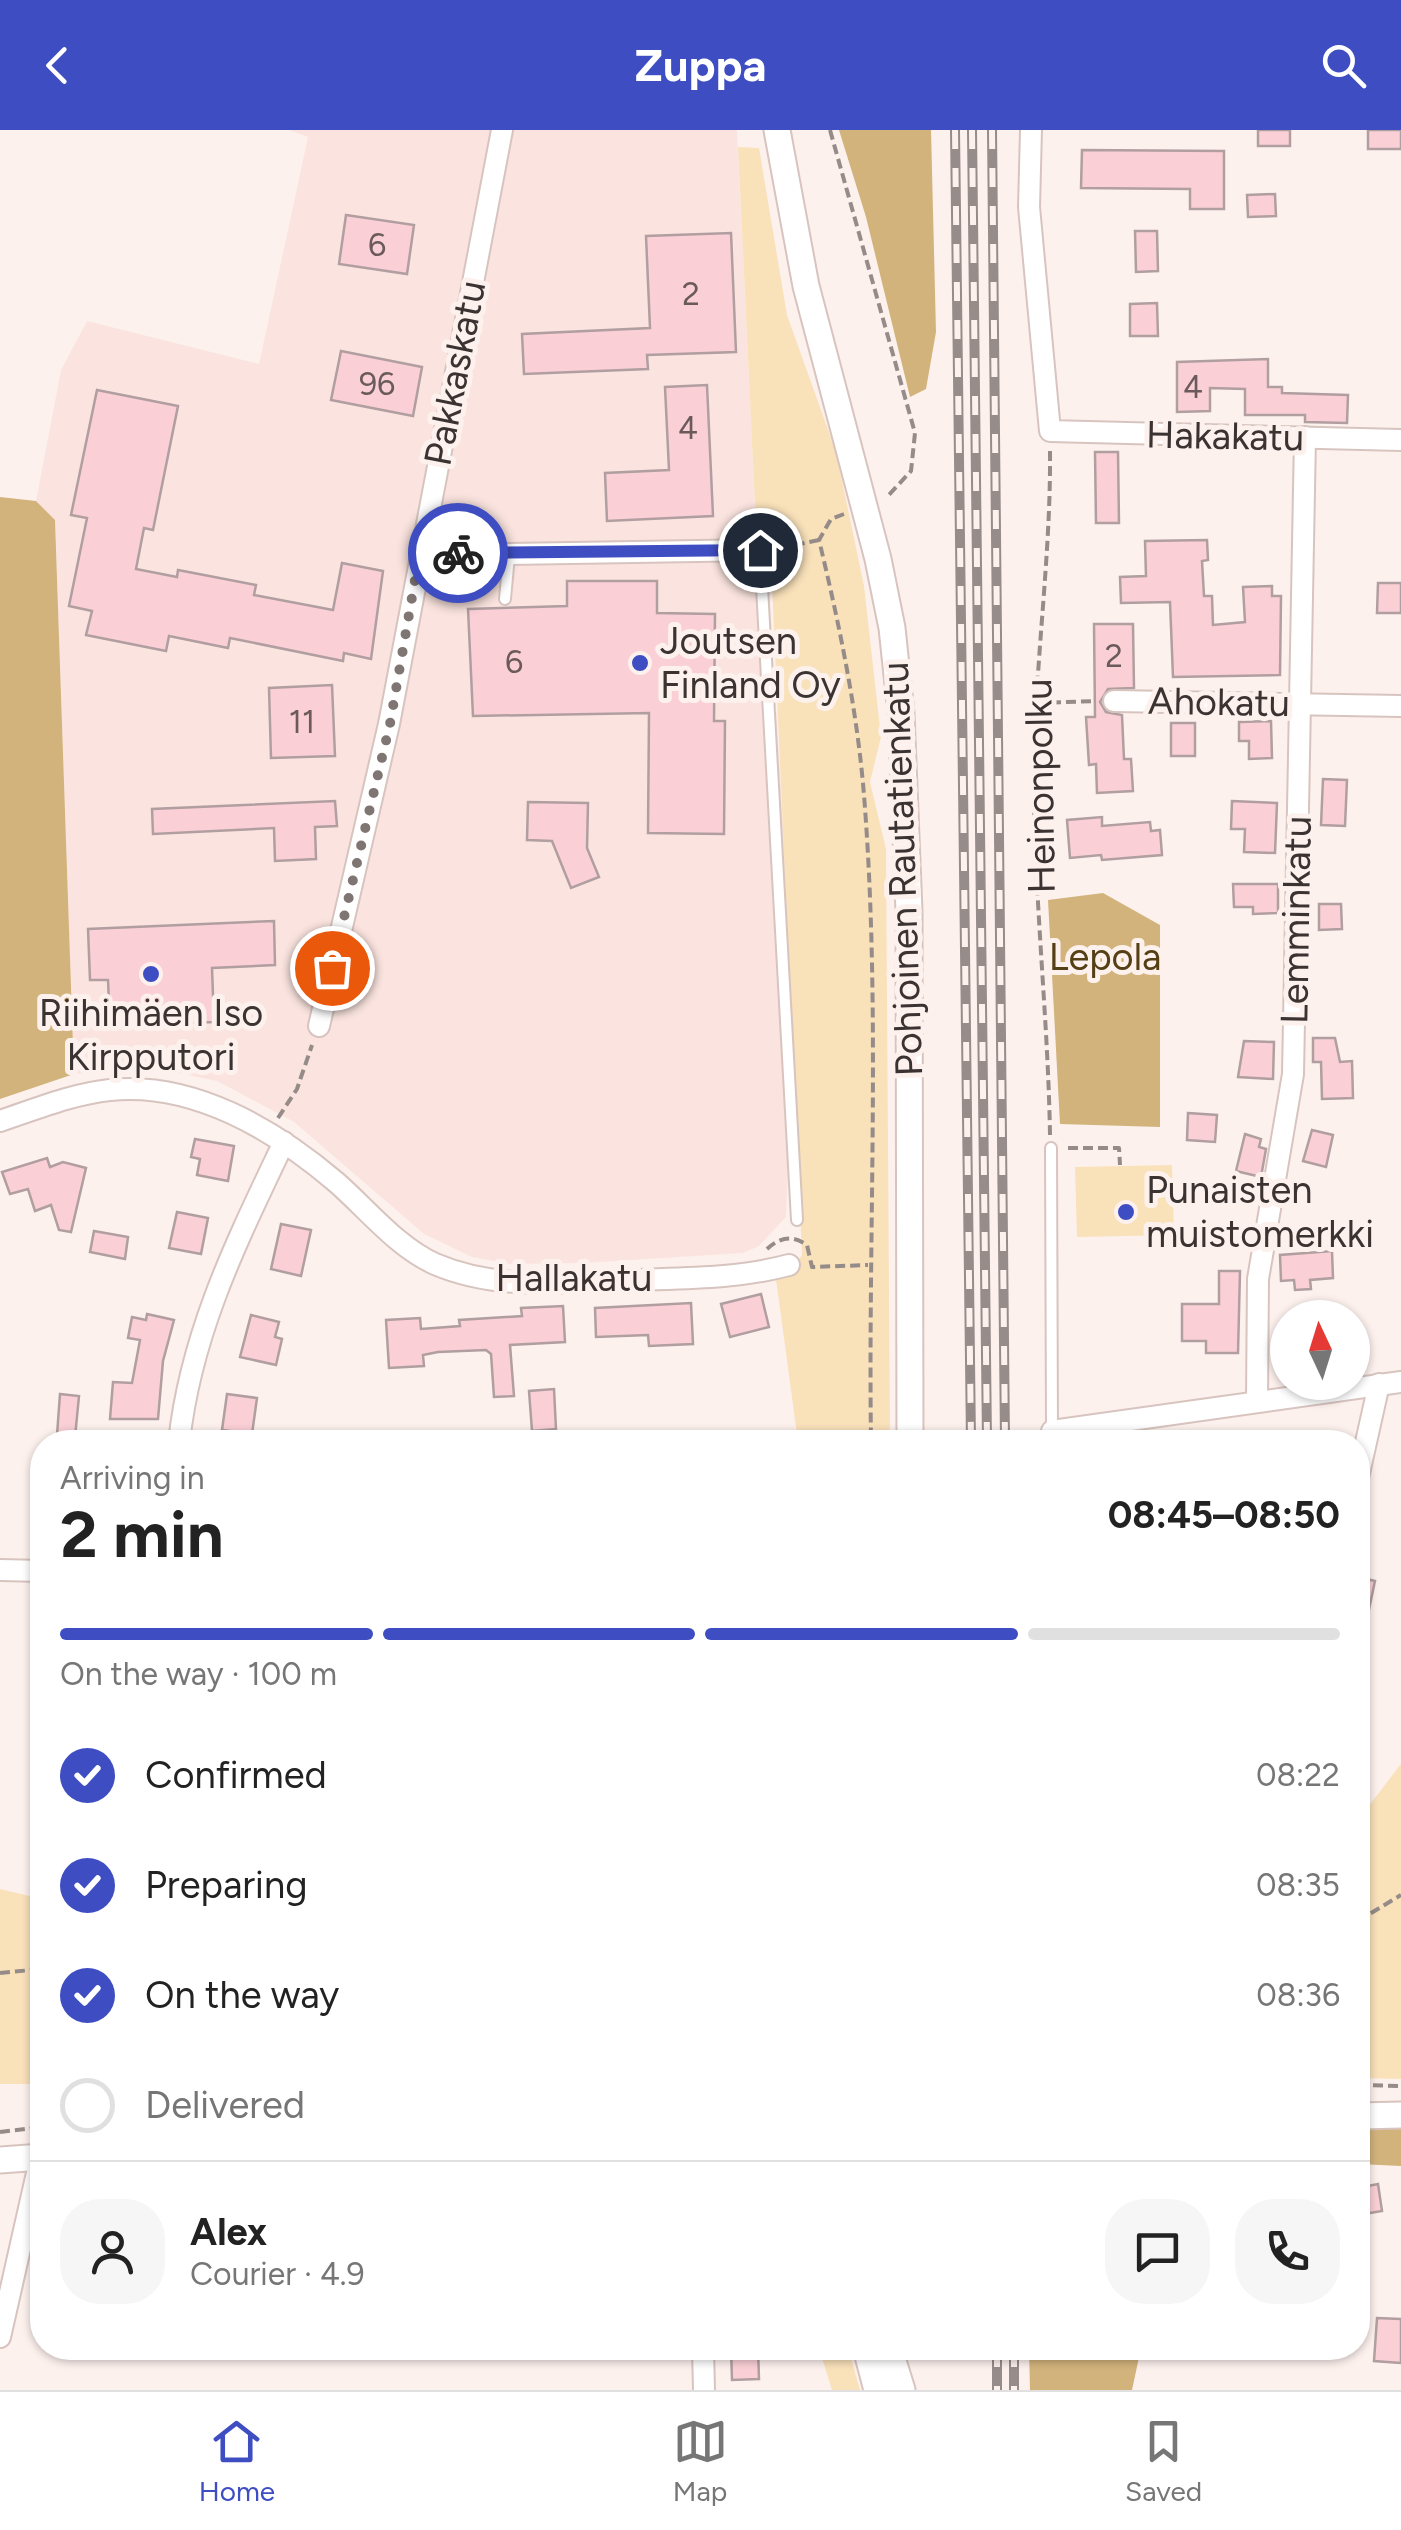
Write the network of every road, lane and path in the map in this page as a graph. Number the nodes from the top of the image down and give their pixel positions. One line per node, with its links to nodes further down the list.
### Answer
1 (502, 130): 12 (street, Pakkaskatu)
2 (777, 130): 35 (street, Pohjoinen Rautatienkatu)
3 (830, 130): 8 (path)
4 (1030, 130): 5 (street)
5 (1050, 431): 6 (street, Hakakatu); 16 (path, Heinonpolku)
6 (1304, 438): 7 (street, Hakakatu); 17 (street, Lemminkatu)
7 (1401, 440)
8 (881, 502)
9 (852, 511): 10 (path)
10 (819, 540): 11 (path); 29 (path)
11 (760, 550): 13 (street); 26 (lane)
12 (420, 551): 13 (street); 19 (street, Pakkaskatu)
13 (509, 554): 14 (lane)
14 (506, 599)
15 (1114, 700): 16 (path, Ahokatu); 17 (street, Ahokatu)
16 (1036, 702): 24 (path, Heinonpolku)
17 (1299, 704): 18 (street, Ahokatu); 32 (street, Lemminkatu)
18 (1401, 706)
19 (319, 1026): 22 (path)
20 (267, 1116): 22 (path)
21 (0, 1120): 23 (street, Hallakatu)
22 (276, 1121): 23 (path)
23 (286, 1135): 28 (street, Hallakatu); 33 (street)
24 (1051, 1148): 25 (path); 36 (lane)
25 (1120, 1165)
26 (797, 1220)
27 (754, 1258): 29 (path)
28 (789, 1264)
29 (868, 1265): 34 (path)
30 (1401, 1382): 31 (street)
31 (1379, 1384): 32 (street); 38 (street)
32 (1257, 1399): 37 (street)
33 (181, 1430)
34 (872, 1430)
35 (910, 1430)
36 (1052, 1430)
37 (1090, 1430)
38 (1369, 1430)
39 (0, 1570): 40 (street)
40 (30, 1570)
41 (1401, 1894): 42 (path)
42 (1370, 1913)
43 (30, 1970): 44 (path)
44 (0, 1973)
45 (1370, 2085): 46 (path)
46 (1401, 2086)
47 (1401, 2115): 48 (street)
48 (1370, 2116)
49 (30, 2128): 50 (path)
50 (0, 2132)
51 (30, 2156): 52 (street)
52 (0, 2160)
53 (30, 2207): 54 (street)
54 (0, 2337)
55 (703, 2360): 58 (street)
56 (869, 2360): 59 (street)
57 (893, 2360): 60 (street)
58 (704, 2390)
59 (878, 2390)
60 (902, 2390)

